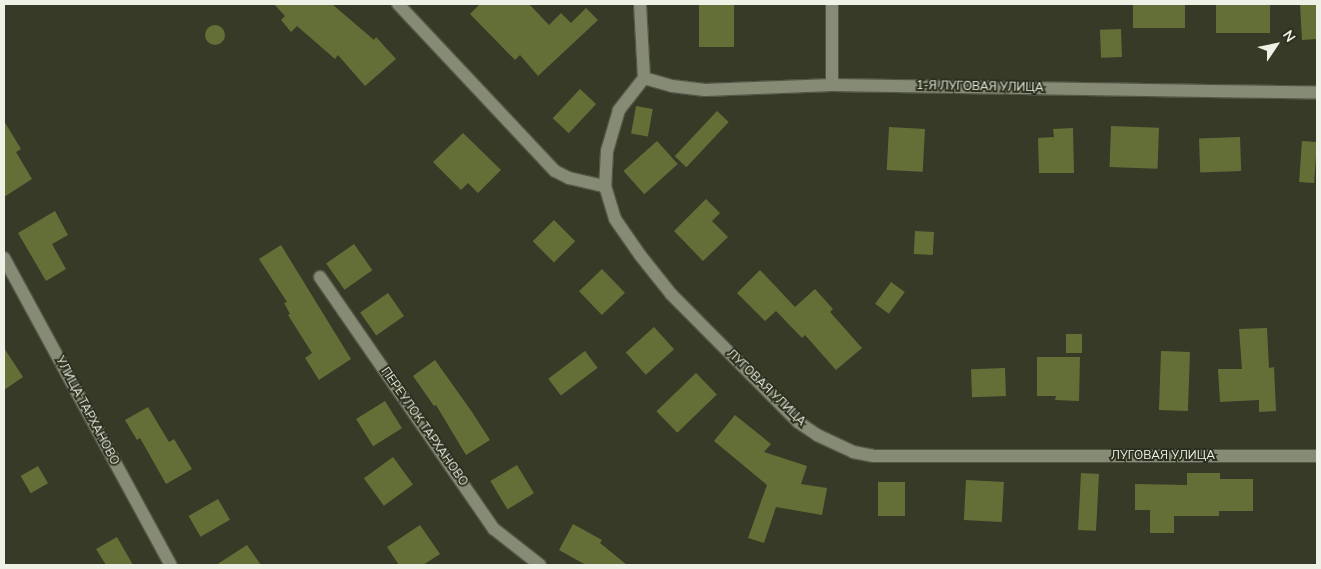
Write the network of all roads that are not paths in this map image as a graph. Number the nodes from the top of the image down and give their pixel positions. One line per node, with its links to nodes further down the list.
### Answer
1 (398, 4): 7 (street)
2 (640, 4): 4 (street)
3 (832, 4): 5 (street)
4 (644, 78): 5 (street, 1-Я ЛУГОВАЯ УЛИЦА); 7 (street, ЛУГОВАЯ УЛИЦА)
5 (832, 85): 6 (street, 1-Я ЛУГОВАЯ УЛИЦА)
6 (1317, 93)
7 (605, 186): 10 (street, ЛУГОВАЯ УЛИЦА)
8 (4, 258): 11 (street, УЛИЦА ТАРХАНОВО)
9 (320, 277): 12 (street, ПЕРЕУЛОК ТАРХАНОВО)
10 (1317, 456)
11 (171, 565)
12 (540, 565)

